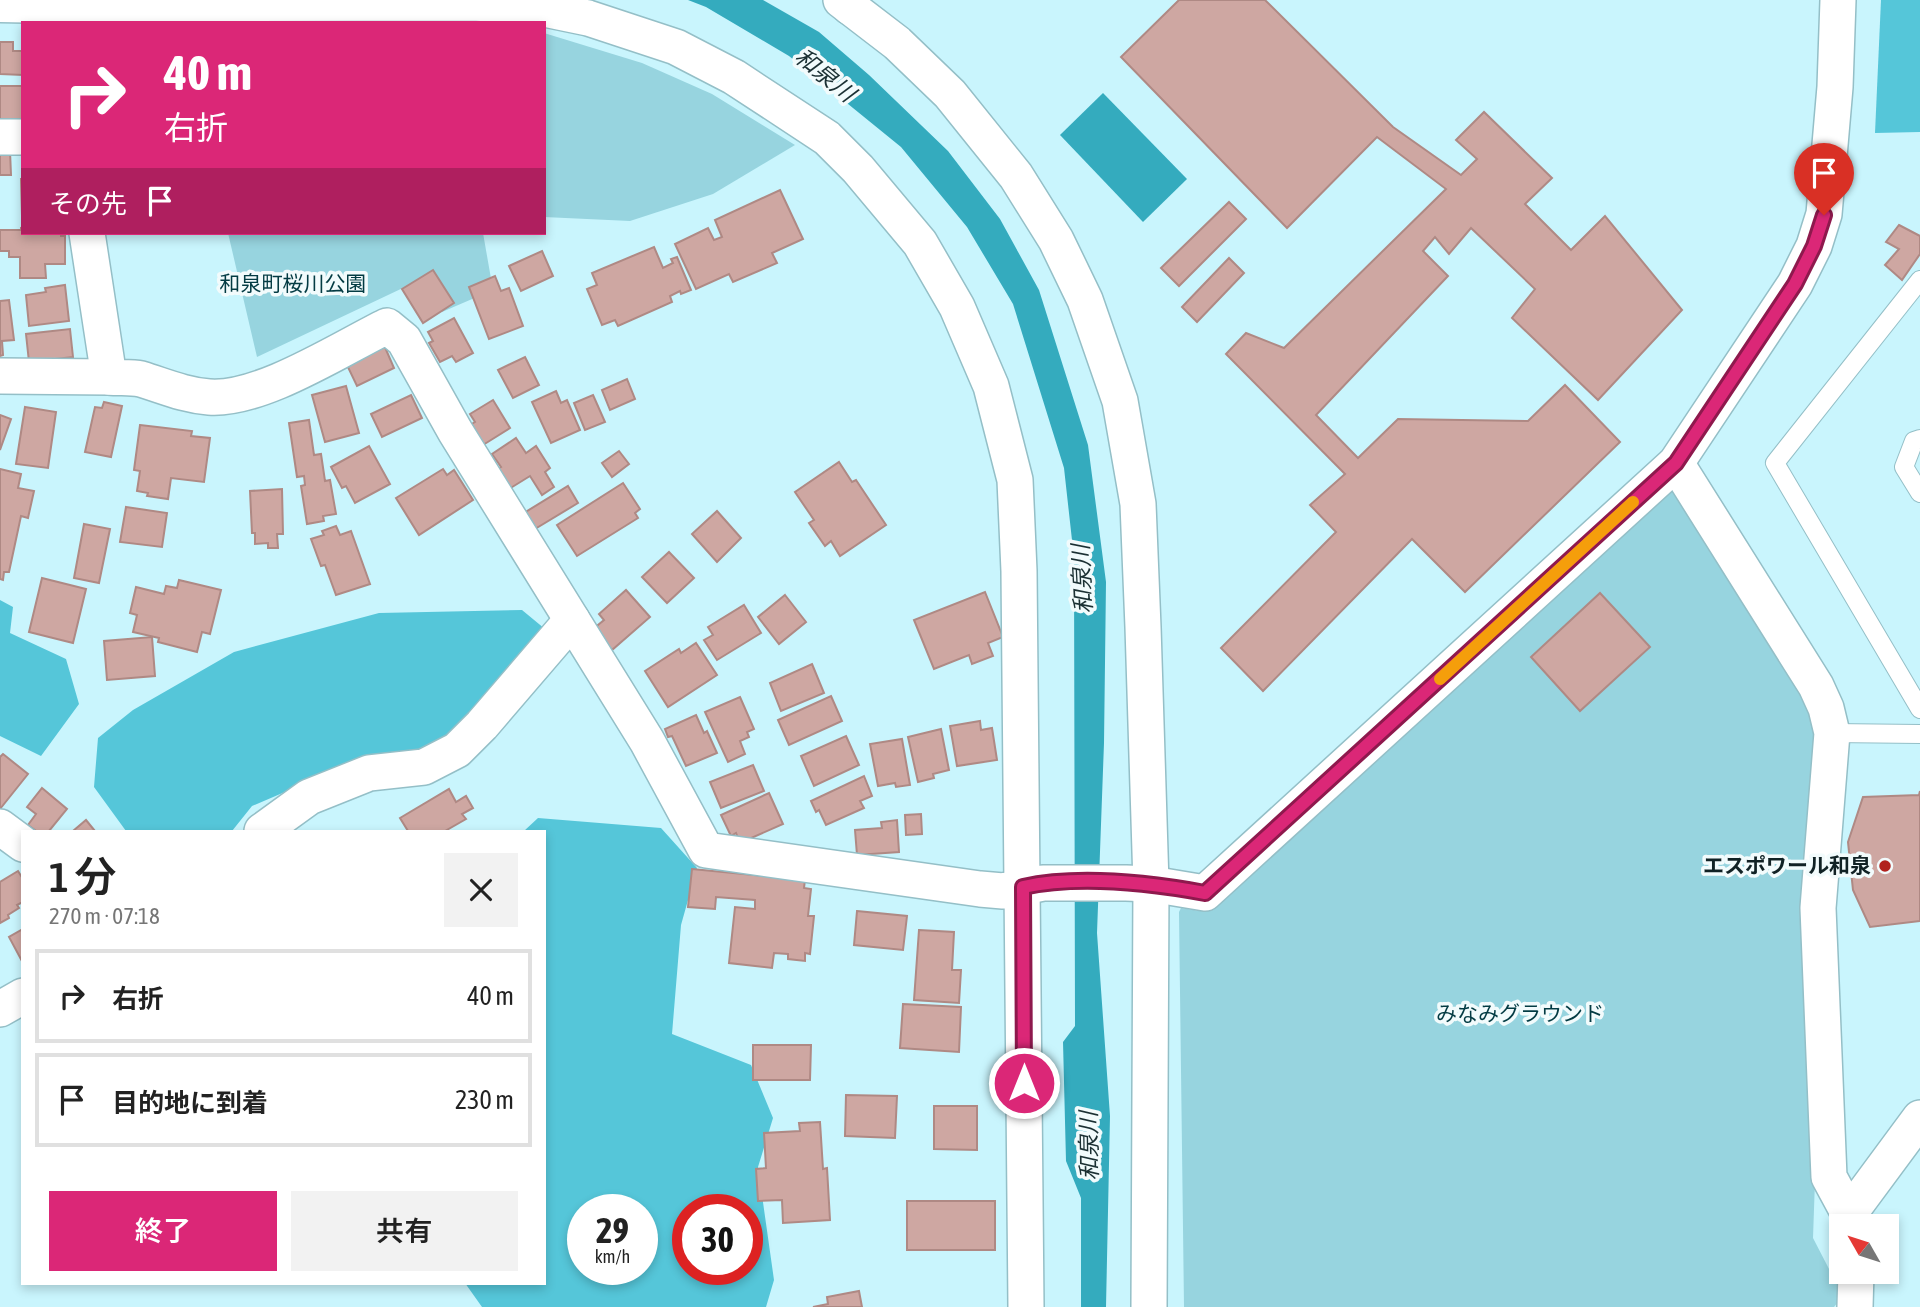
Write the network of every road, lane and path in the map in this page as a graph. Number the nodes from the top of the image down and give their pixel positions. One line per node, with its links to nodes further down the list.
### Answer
1 (1838, 0): 12 (street)
2 (847, 2): 21 (street)
3 (0, 3): 4 (street)
4 (52, 9): 22 (street)
5 (0, 137): 6 (street)
6 (21, 137)
7 (87, 235): 10 (street)
8 (1920, 280): 15 (lane)
9 (0, 376): 10 (street)
10 (109, 377): 14 (street)
11 (1920, 439): 13 (lane)
12 (1676, 463): 16 (street); 21 (street)
13 (1920, 493)
14 (572, 620): 19 (street); 22 (street)
15 (1920, 709)
16 (1832, 733): 17 (lane); 26 (street)
17 (1920, 734)
18 (0, 827): 20 (street)
19 (263, 830)
20 (21, 843)
21 (1139, 883): 22 (street); 30 (street)
22 (1034, 885): 29 (street)
23 (21, 997): 24 (street)
24 (0, 1009)
25 (1920, 1118): 27 (street)
26 (1848, 1214)
27 (1855, 1214)
28 (1856, 1284): 31 (street)
29 (1026, 1307)
30 (1149, 1307)
31 (1855, 1307)

